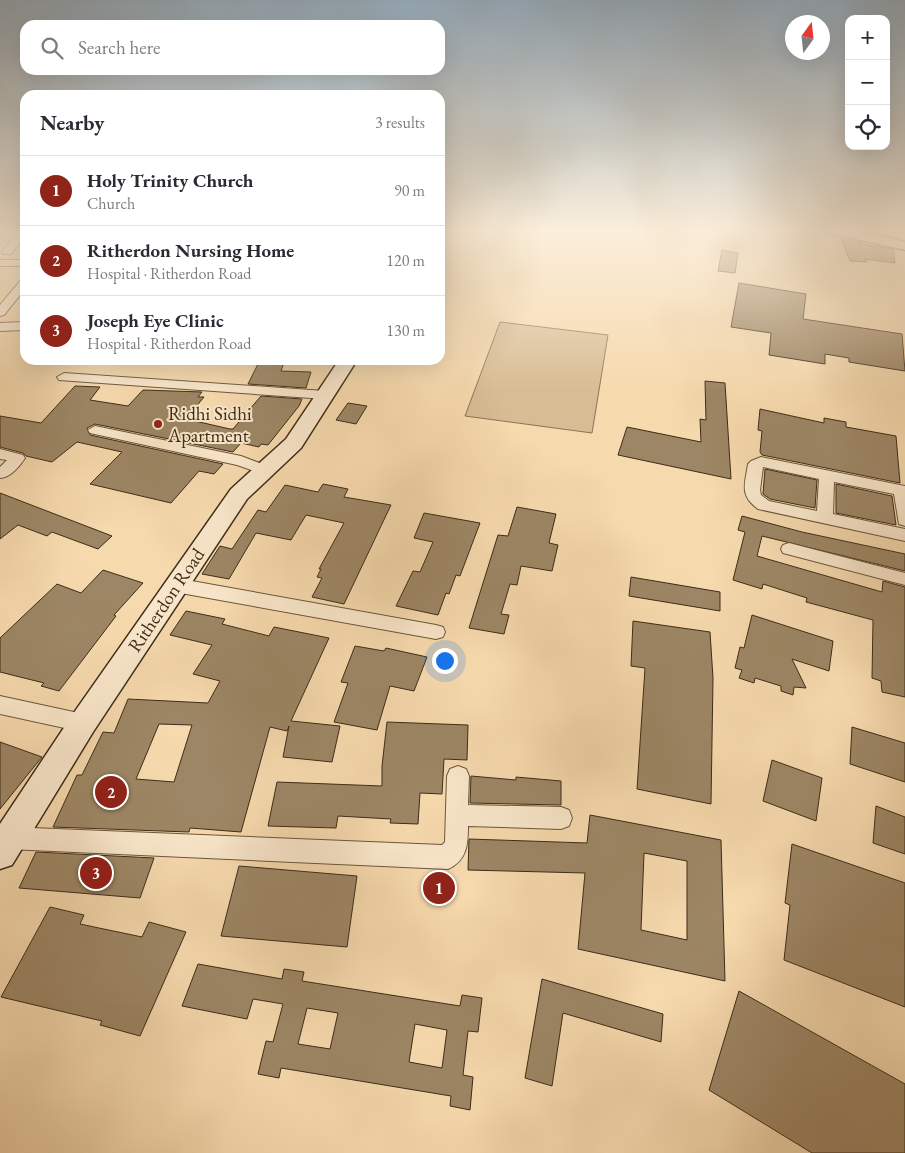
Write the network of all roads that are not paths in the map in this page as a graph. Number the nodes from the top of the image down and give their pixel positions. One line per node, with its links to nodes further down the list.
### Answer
1 (20, 286): 3 (street)
2 (20, 288): 4 (street)
3 (0, 290)
4 (0, 312)
5 (0, 326): 6 (street)
6 (20, 326)
7 (345, 365): 9 (main road, Ritherdon Road)
8 (64, 377): 9 (street)
9 (325, 395): 12 (main road, Ritherdon Road)
10 (95, 430): 12 (street)
11 (0, 454): 13 (street)
12 (265, 470): 21 (main road, Ritherdon Road)
13 (2, 474)
14 (827, 475): 15 (street); 16 (street); 16 (street)
15 (904, 491): 17 (street)
16 (825, 518): 18 (street)
17 (905, 520)
18 (905, 536)
19 (789, 548): 20 (street)
20 (905, 579)
21 (175, 585): 22 (street); 24 (main road, Ritherdon Road)
22 (436, 632)
23 (0, 705): 24 (street)
24 (83, 723): 28 (main road, Ritherdon Road)
25 (458, 776): 26 (street)
26 (457, 814): 27 (street); 28 (street)
27 (561, 818)
28 (4, 845)

